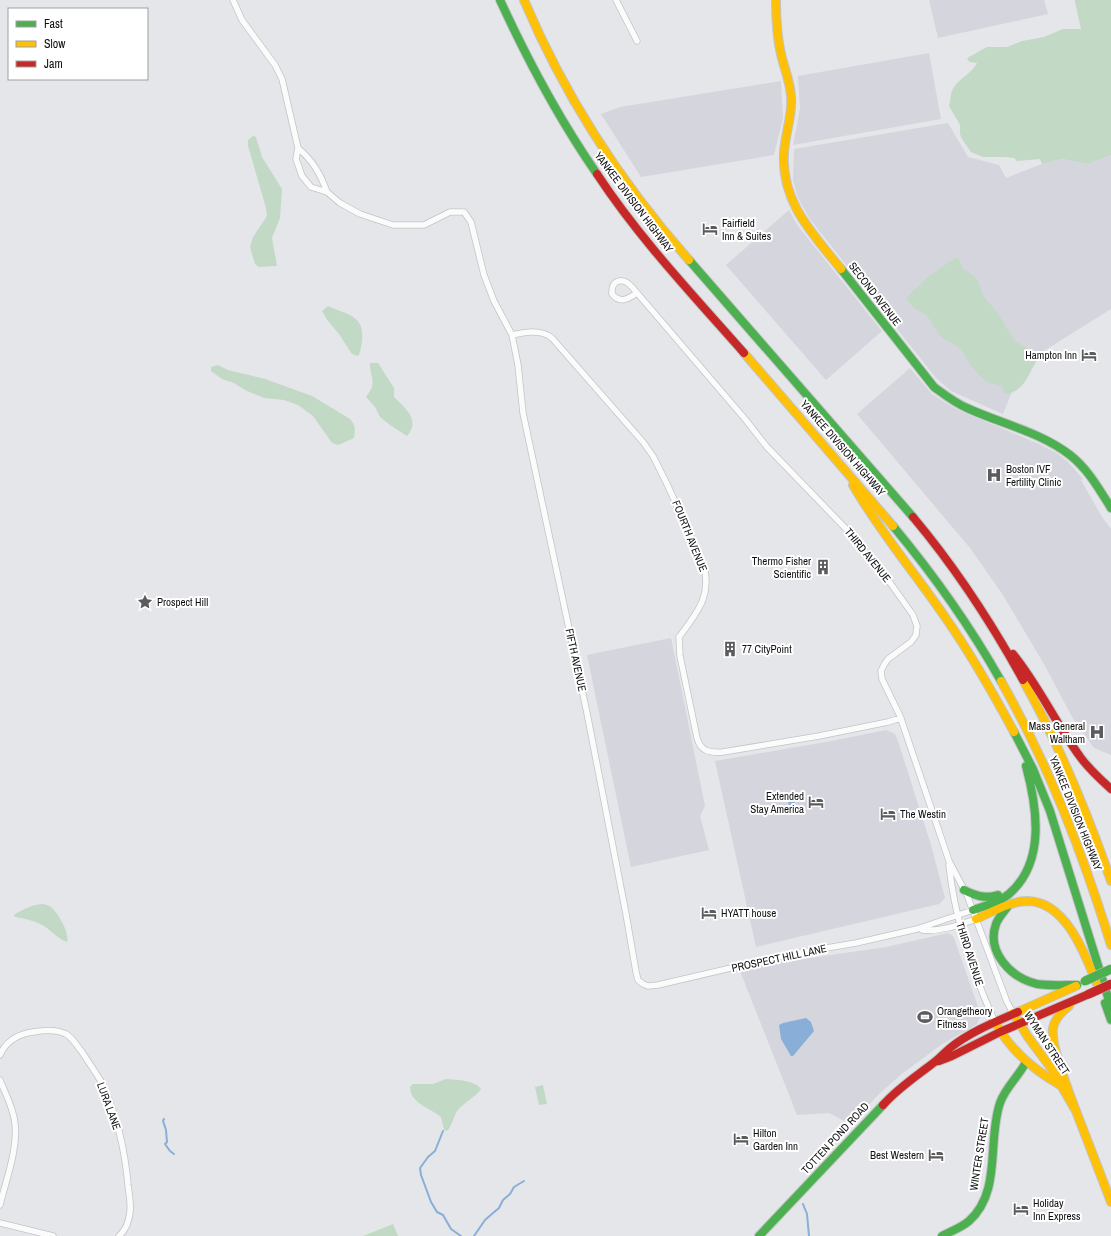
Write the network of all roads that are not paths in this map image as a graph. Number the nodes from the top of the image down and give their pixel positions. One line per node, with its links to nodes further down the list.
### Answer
1 (233, 0): 7 (street)
2 (500, 0): 11 (main road, YANKEE DIVISION HIGHWAY)
3 (524, 0): 13 (main road, YANKEE DIVISION HIGHWAY)
4 (616, 0): 6 (street)
5 (776, 0): 12 (main road, SECOND AVENUE)
6 (637, 41)
7 (298, 148): 8 (street); 8 (street)
8 (327, 192): 10 (street, FIFTH AVENUE)
9 (637, 293): 14 (street, THIRD AVENUE)
10 (512, 335): 14 (street, FOURTH AVENUE); 28 (street, FIFTH AVENUE)
11 (842, 466): 15 (main road); 26 (main road, YANKEE DIVISION HIGHWAY)
12 (1111, 508)
13 (998, 638): 16 (main road); 19 (main road, YANKEE DIVISION HIGHWAY)
14 (901, 718): 18 (street, THIRD AVENUE)
15 (1016, 738): 17 (main road); 32 (main road)
16 (1111, 789)
17 (1031, 858): 20 (main road); 22 (main road)
18 (949, 861): 20 (street, THIRD AVENUE); 23 (street, THIRD AVENUE)
19 (1111, 882)
20 (964, 890): 22 (street, THIRD AVENUE)
21 (1008, 906): 22 (main road); 29 (main road); 34 (main road)
22 (974, 915): 23 (street, PROSPECT HILL LANE); 24 (street, PROSPECT HILL LANE); 33 (street, THIRD AVENUE)
23 (958, 916): 24 (street, THIRD AVENUE); 25 (street, PROSPECT HILL LANE)
24 (960, 924): 25 (street, PROSPECT HILL LANE); 35 (street, THIRD AVENUE)
25 (917, 929): 28 (street, PROSPECT HILL LANE)
26 (1111, 945)
27 (1111, 969): 29 (main road, bridge)
28 (642, 983)
29 (1081, 983): 33 (main road)
30 (1107, 986): 31 (main road, bridge)
31 (1089, 995): 36 (main road); 43 (main road)
32 (1111, 1007)
33 (1013, 1013): 35 (main road); 36 (main road, WYMAN STREET)
34 (1111, 1020)
35 (995, 1022): 37 (main road, WYMAN STREET); 40 (main road, TOTTEN POND ROAD)
36 (1020, 1024): 37 (main road); 42 (main road, WYMAN STREET)
37 (1000, 1032): 39 (main road, WYMAN STREET); 40 (main road, TOTTEN POND ROAD)
38 (0, 1055): 48 (street, LURA LANE)
39 (1026, 1062): 42 (main road, WYMAN STREET); 50 (main road, WINTER STREET)
40 (934, 1063): 49 (main road, TOTTEN POND ROAD)
41 (0, 1080): 45 (street)
42 (1060, 1085): 43 (main road, WYMAN STREET)
43 (1076, 1111): 44 (main road, WYMAN STREET)
44 (1111, 1202)
45 (0, 1205)
46 (0, 1223): 47 (street)
47 (53, 1236)
48 (119, 1236)
49 (760, 1236)
50 (942, 1236)

